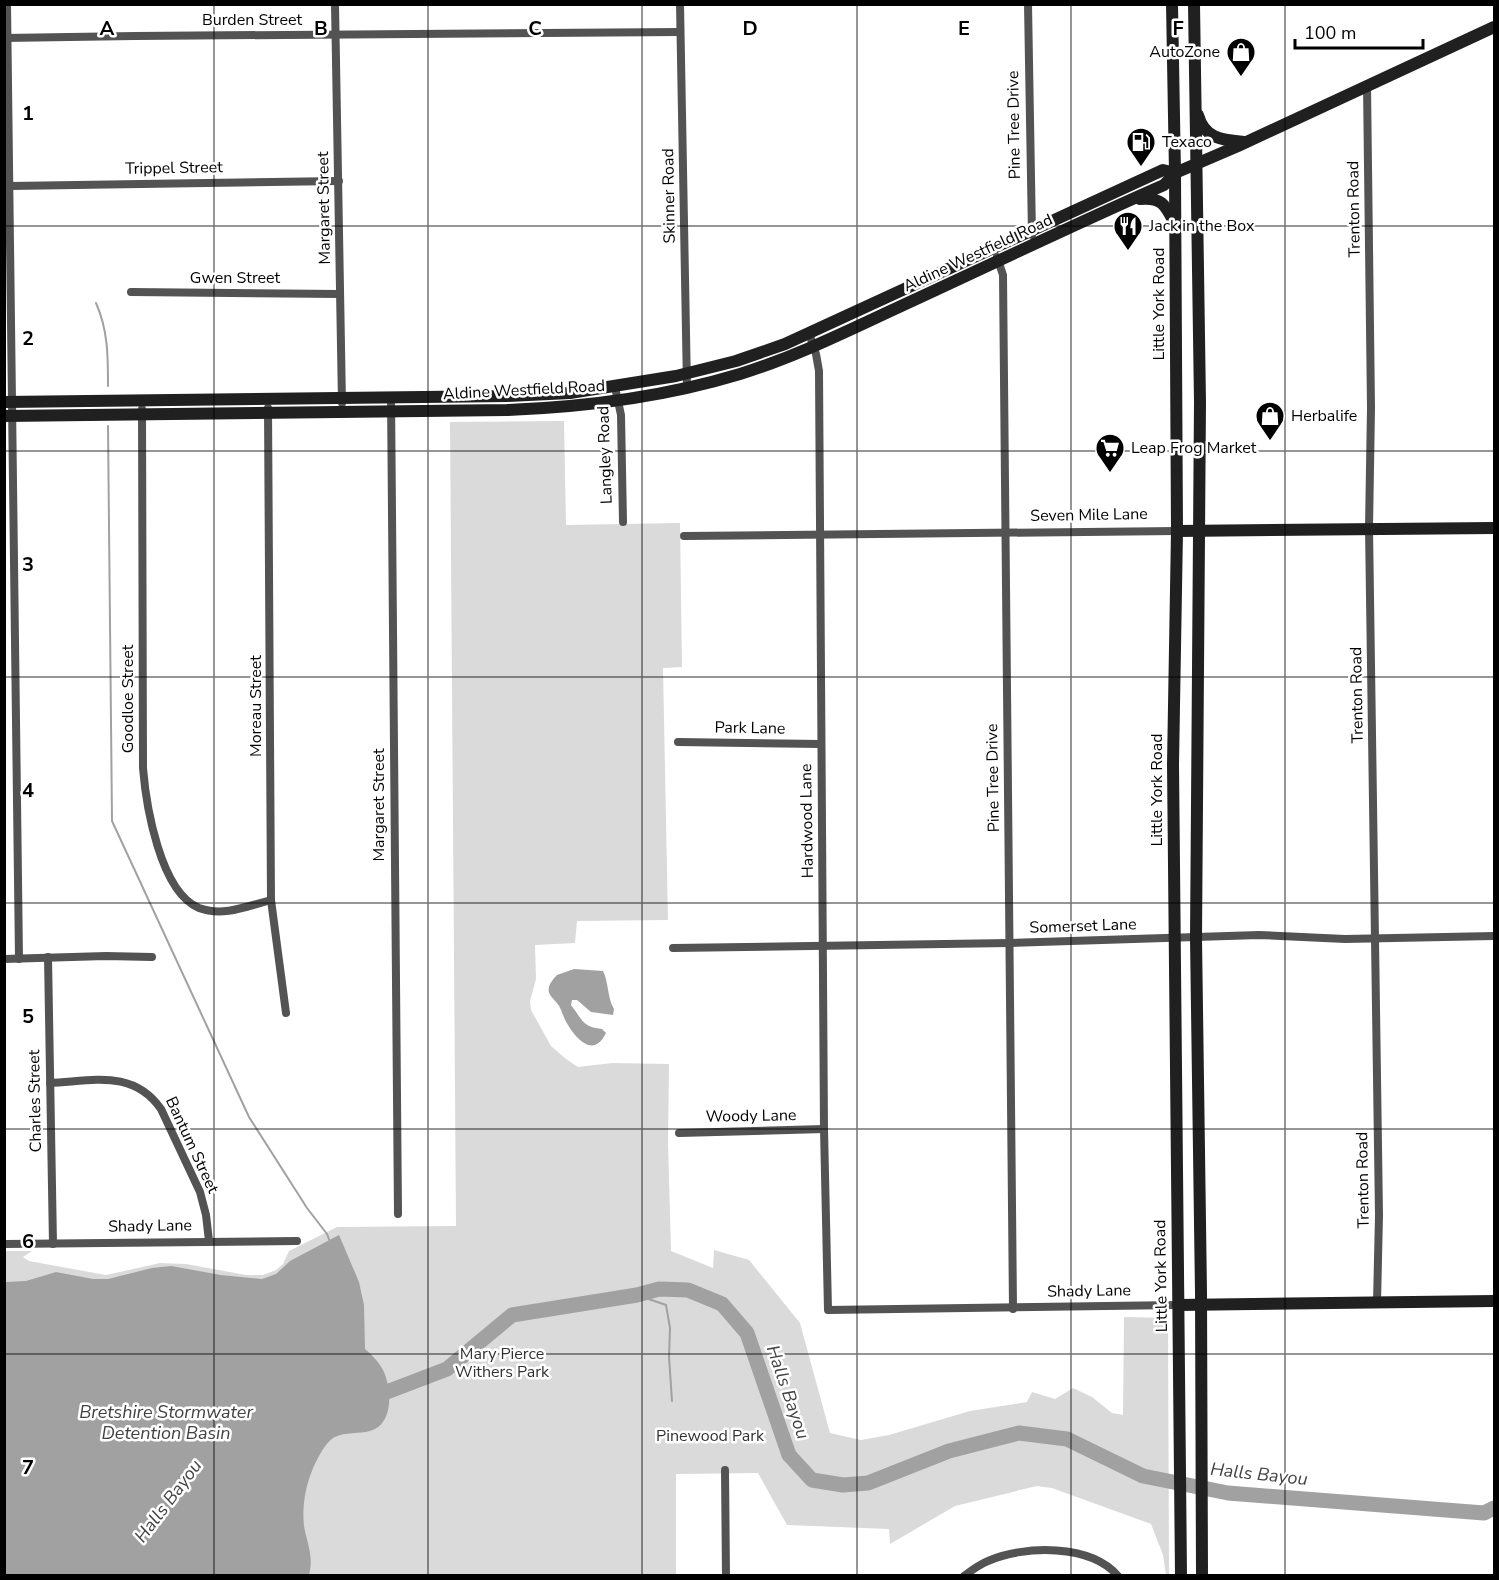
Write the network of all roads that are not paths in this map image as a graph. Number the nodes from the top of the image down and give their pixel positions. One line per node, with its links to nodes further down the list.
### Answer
1 (7, 4): 10 (street)
2 (335, 4): 9 (street, Margaret Street)
3 (680, 4): 8 (street, Skinner Road)
4 (1028, 4): 20 (street, Pine Tree Drive)
5 (1172, 4): 15 (main road, Little York Road)
6 (1194, 4): 12 (main road)
7 (1494, 27): 11 (main road, Aldine Westfield Road)
8 (680, 32): 9 (street, Burden Street); 28 (street, Skinner Road)
9 (336, 34): 10 (street, Burden Street); 16 (street, Margaret Street)
10 (6, 38): 17 (street)
11 (1367, 86): 13 (main road, Aldine Westfield Road); 47 (street, Trenton Road)
12 (1195, 105): 13 (main road); 14 (main road)
13 (1247, 142): 14 (main road, Aldine Westfield Road)
14 (1196, 164): 15 (main road, Aldine Westfield Road); 50 (main road)
15 (1176, 172): 18 (main road, Aldine Westfield Road); 19 (main road, Little York Road); 20 (main road, Aldine Westfield Road)
16 (339, 181): 17 (street, Trippel Street); 25 (street, Margaret Street)
17 (10, 186): 39 (street)
18 (1133, 199): 19 (main road); 21 (main road, Aldine Westfield Road)
19 (1174, 224): 49 (main road, Little York Road)
20 (1030, 231): 21 (street, Pine Tree Drive); 22 (main road, Aldine Westfield Road)
21 (1035, 245): 23 (main road, Aldine Westfield Road)
22 (993, 248): 23 (street, Pine Tree Drive); 26 (main road, Aldine Westfield Road)
23 (999, 261): 27 (main road, Aldine Westfield Road); 51 (street, Pine Tree Drive)
24 (131, 292): 25 (street, Gwen Street)
25 (340, 294): 35 (street, Margaret Street)
26 (809, 333): 27 (street, Hardwood Lane); 28 (main road, Aldine Westfield Road)
27 (813, 346): 31 (main road, Aldine Westfield Road); 53 (street, Hardwood Lane)
28 (687, 373): 29 (main road, Aldine Westfield Road); 31 (street, Skinner Road)
29 (645, 381): 30 (main road, Aldine Westfield Road); 34 (main road)
30 (615, 387): 33 (main road, Aldine Westfield Road); 38 (street, Langley Road)
31 (687, 387): 34 (main road, Aldine Westfield Road)
32 (391, 396): 33 (main road, Aldine Westfield Road); 35 (main road, Aldine Westfield Road); 42 (street, Margaret Street)
33 (507, 396): 40 (main road)
34 (648, 396): 38 (main road, Aldine Westfield Road)
35 (342, 397): 36 (main road, Aldine Westfield Road); 41 (street, Margaret Street)
36 (268, 398): 37 (main road, Aldine Westfield Road); 43 (street, Moreau Street)
37 (142, 400): 39 (main road, Aldine Westfield Road); 44 (street, Goodloe Street)
38 (619, 401): 40 (main road, Aldine Westfield Road); 46 (street, Langley Road)
39 (8, 402): 45 (street)
40 (507, 410): 42 (main road, Aldine Westfield Road)
41 (342, 411): 42 (main road, Aldine Westfield Road); 43 (main road, Aldine Westfield Road)
42 (391, 411): 72 (street, Margaret Street)
43 (268, 413): 44 (main road, Aldine Westfield Road); 56 (street, Moreau Street)
44 (142, 415): 45 (main road, Aldine Westfield Road); 56 (street, Goodloe Street)
45 (9, 416): 67 (street)
46 (623, 522)
47 (1368, 528): 48 (main road, Seven Mile Lane); 50 (main road, Seven Mile Lane); 60 (street, Trenton Road)
48 (1494, 528)
49 (1177, 531): 50 (main road, Seven Mile Lane); 51 (street, Seven Mile Lane); 58 (main road, Little York Road)
50 (1199, 531): 59 (main road)
51 (1005, 533): 53 (street, Seven Mile Lane); 61 (street, Pine Tree Drive)
52 (684, 536): 53 (street, Seven Mile Lane)
53 (820, 536): 55 (street, Hardwood Lane)
54 (678, 742): 55 (street, Park Lane)
55 (821, 744): 62 (street, Hardwood Lane)
56 (271, 900): 68 (street, Moreau Street)
57 (1494, 936): 60 (street, Somerset Lane)
58 (1174, 938): 59 (street, Somerset Lane); 61 (street, Somerset Lane); 79 (main road, Little York Road)
59 (1196, 938): 60 (street, Somerset Lane); 80 (main road)
60 (1375, 939): 78 (street, Trenton Road)
61 (1010, 943): 62 (street, Somerset Lane); 81 (street, Pine Tree Drive)
62 (823, 945): 63 (street, Somerset Lane); 70 (street, Hardwood Lane)
63 (673, 948)
64 (48, 957): 65 (street); 67 (street); 69 (street, Charles Street)
65 (152, 957)
66 (4, 959): 67 (street)
67 (19, 959)
68 (286, 1013)
69 (50, 1083): 73 (street, Bantum Street); 76 (street, Charles Street)
70 (825, 1129): 71 (street, Woody Lane); 82 (street, Hardwood Lane)
71 (679, 1133)
72 (398, 1214)
73 (209, 1241): 74 (street, Shady Lane); 76 (street, Shady Lane)
74 (297, 1241)
75 (4, 1244): 76 (street, Shady Lane)
76 (53, 1244)
77 (1494, 1301): 78 (main road, Shady Lane)
78 (1377, 1303): 80 (main road, Shady Lane)
79 (1178, 1305): 80 (main road, Shady Lane); 81 (street, Shady Lane); 87 (main road, Little York Road)
80 (1201, 1305): 88 (main road)
81 (1013, 1309): 82 (street, Shady Lane)
82 (828, 1310)
83 (725, 1470): 84 (street)
84 (726, 1575)
85 (964, 1575): 86 (street)
86 (1118, 1575)
87 (1181, 1575)
88 (1202, 1575)

